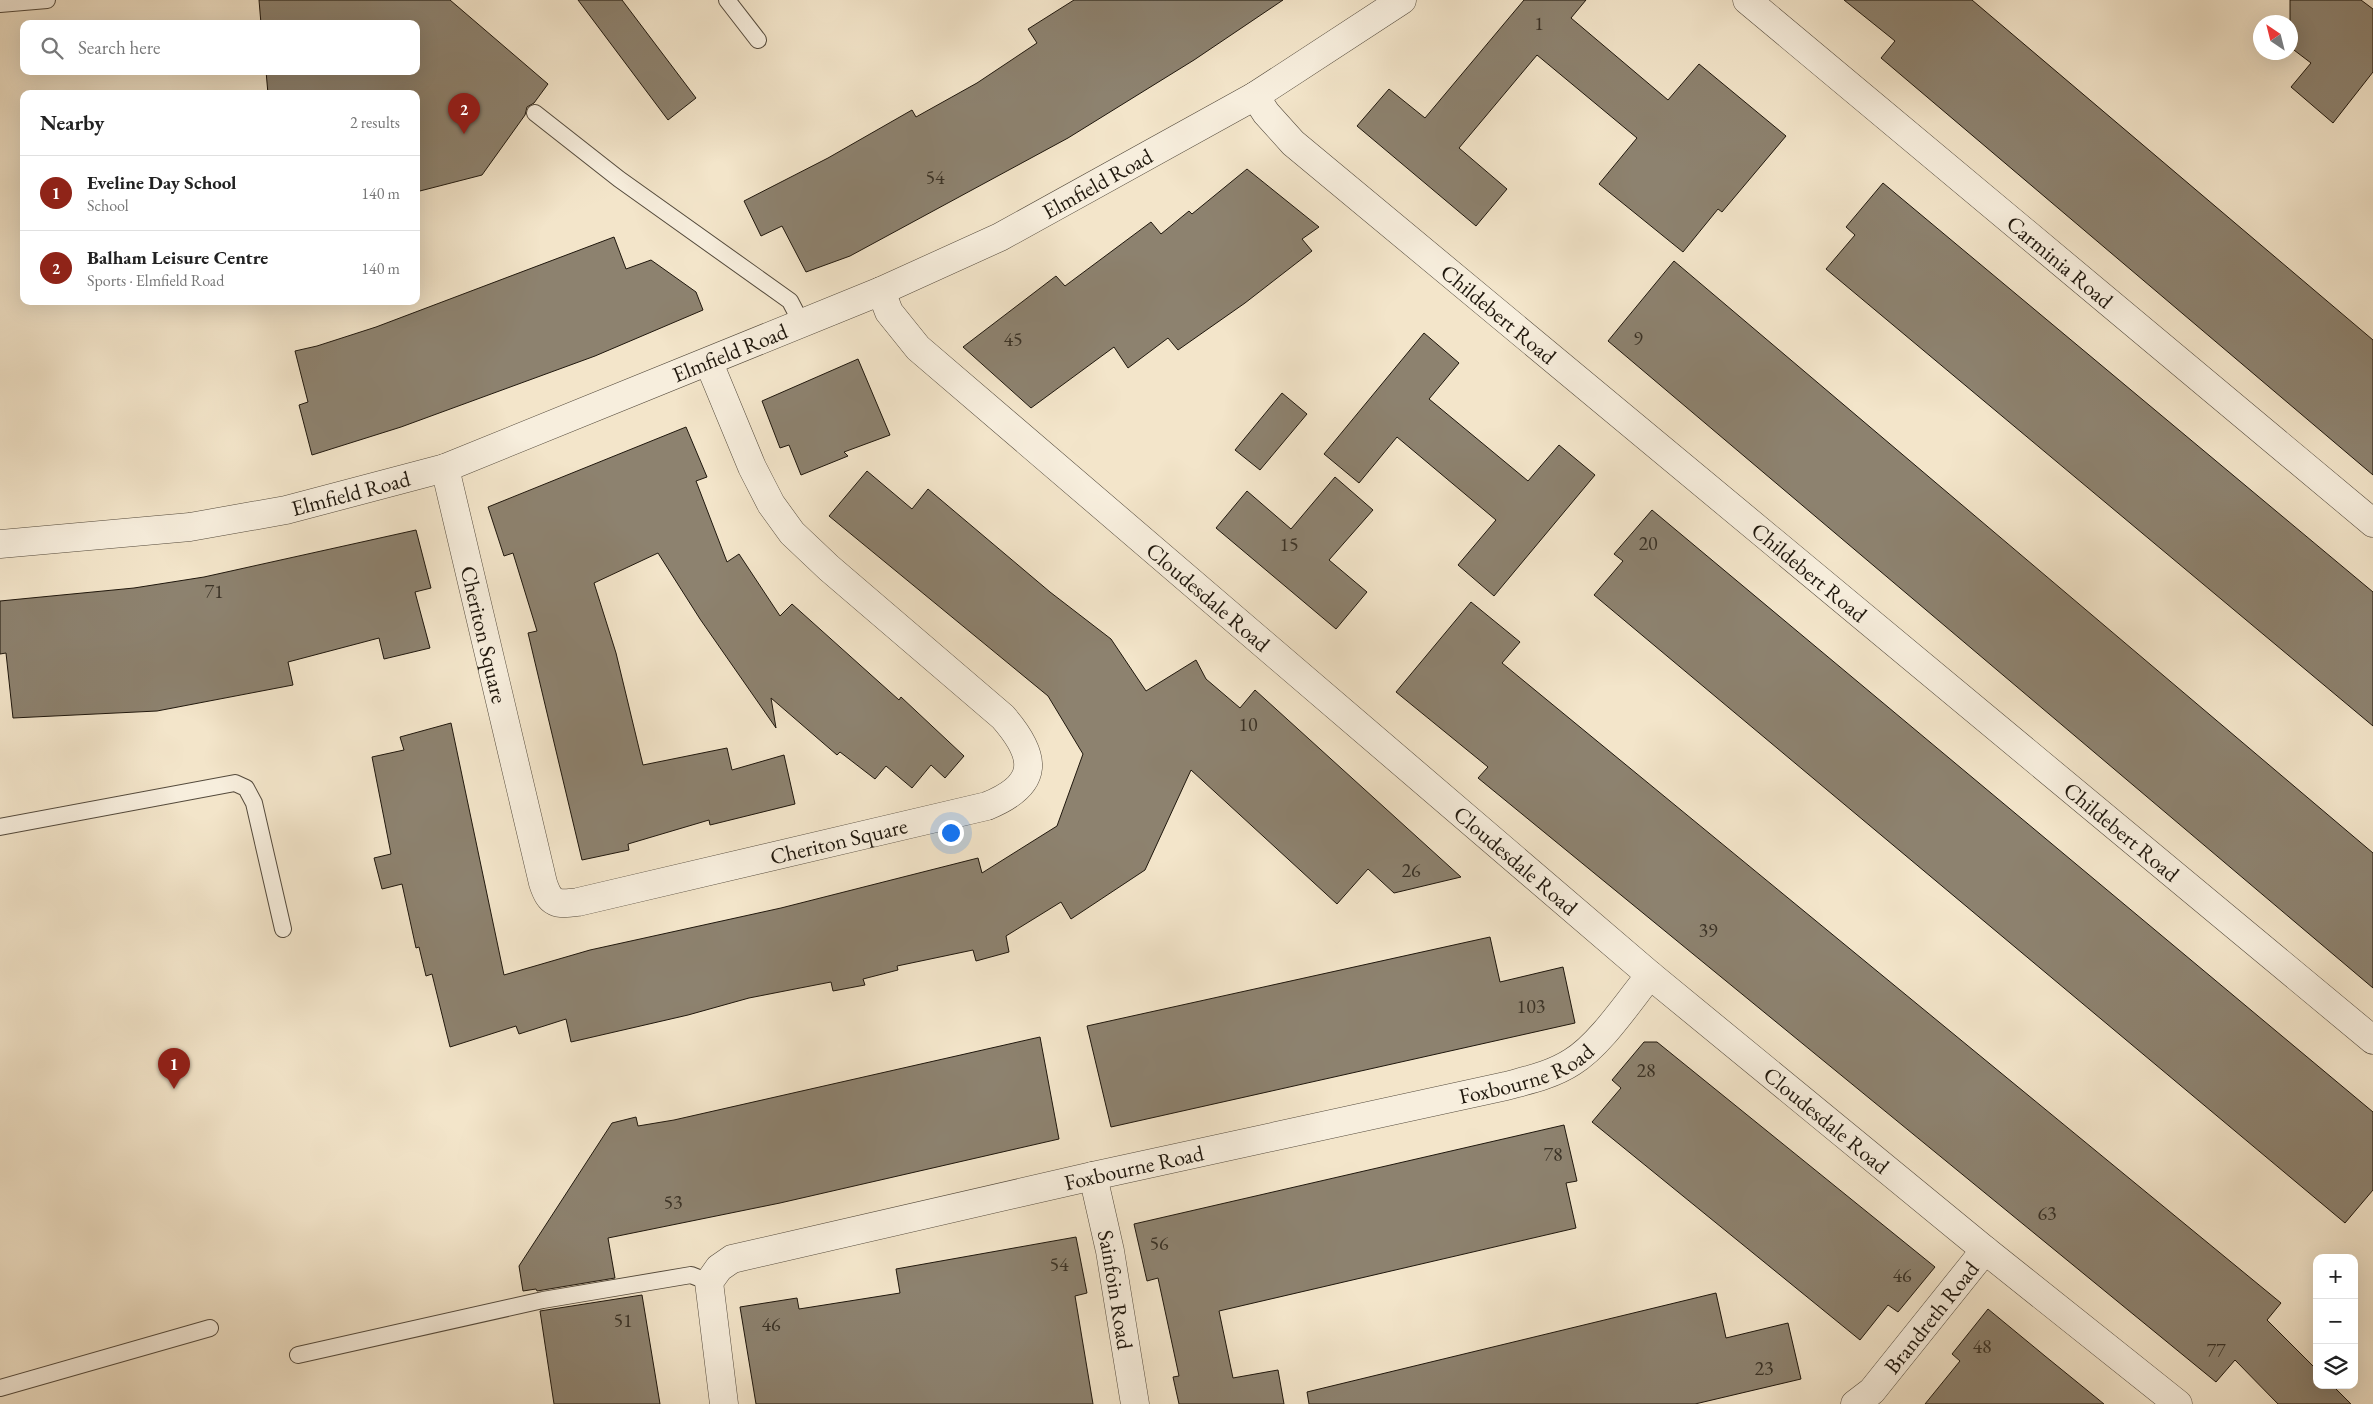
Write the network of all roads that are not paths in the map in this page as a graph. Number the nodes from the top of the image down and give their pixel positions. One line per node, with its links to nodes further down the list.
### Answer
1 (47, 0): 5 (lane)
2 (727, 0): 6 (lane)
3 (1402, 0): 7 (street, Elmfield Road)
4 (1747, 0): 13 (street, Carminia Road)
5 (0, 4)
6 (758, 40)
7 (1255, 96): 9 (street, Elmfield Road); 18 (street, Childebert Road)
8 (534, 113): 10 (lane)
9 (881, 291): 10 (street, Elmfield Road); 17 (street, Cloudesdale Road)
10 (802, 324): 11 (street, Elmfield Road)
11 (709, 362): 12 (street, Elmfield Road); 12 (street, Cheriton Square)
12 (445, 468): 14 (street, Elmfield Road)
13 (2373, 523)
14 (0, 544)
15 (0, 827): 16 (lane)
16 (283, 929)
17 (1650, 976): 19 (street, Foxbourne Road); 20 (street, Cloudesdale Road)
18 (2373, 1040)
19 (1093, 1176): 21 (street, Foxbourne Road); 26 (street, Sainfoin Road)
20 (1985, 1250): 27 (street, Brandreth Road); 28 (street, Cloudesdale Road)
21 (709, 1282): 23 (lane); 25 (street)
22 (210, 1328): 24 (lane)
23 (298, 1356)
24 (0, 1388)
25 (724, 1404)
26 (1135, 1404)
27 (1855, 1404)
28 (2178, 1404)

